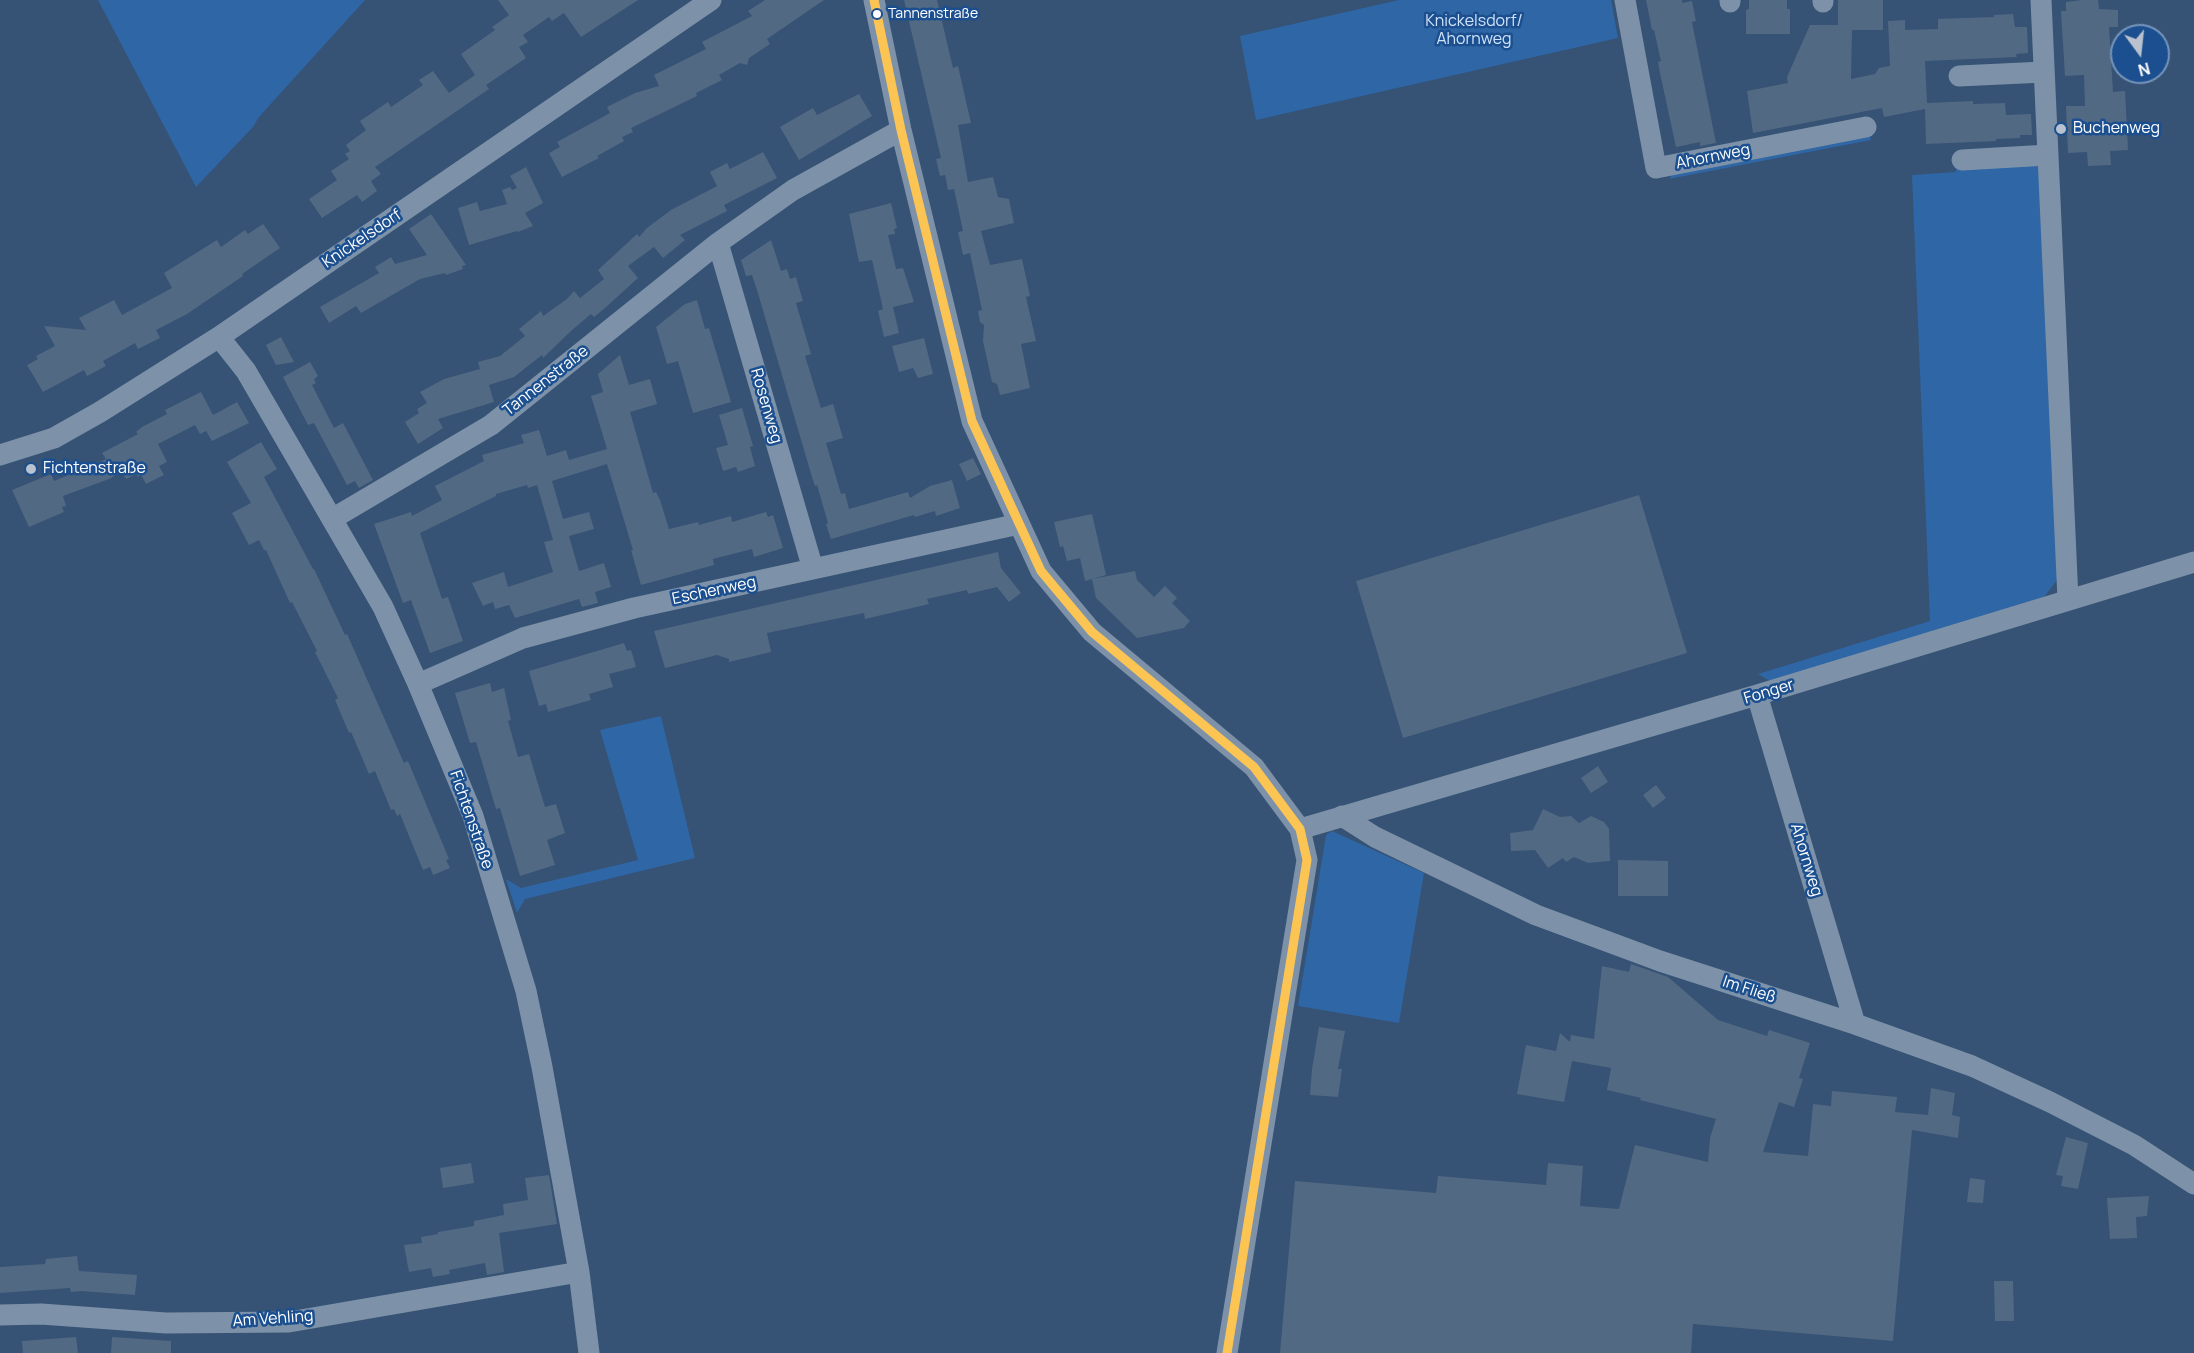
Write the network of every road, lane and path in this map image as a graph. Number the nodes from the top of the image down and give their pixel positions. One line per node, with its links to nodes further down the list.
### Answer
1 (711, 0): 12 (street, Knickelsdorf)
2 (874, 0): 8 (street)
3 (1625, 0): 7 (street, Ahornweg)
4 (2041, 0): 5 (street)
5 (2044, 72): 6 (street); 9 (street)
6 (1959, 76)
7 (1866, 127)
8 (901, 130): 11 (street, Tannenstraße); 15 (street)
9 (2048, 155): 10 (street); 18 (street)
10 (1962, 160)
11 (718, 243): 14 (street, Tannenstraße); 17 (street, Rosenweg)
12 (219, 337): 13 (street, Knickelsdorf); 14 (street, Fichtenstraße)
13 (0, 455)
14 (332, 519): 19 (street, Fichtenstraße)
15 (1018, 524): 17 (street, Eschenweg); 22 (street)
16 (2194, 562): 18 (street, Fonger)
17 (813, 569): 19 (street, Eschenweg)
18 (2068, 600): 20 (street, Fonger)
19 (418, 684): 25 (street, Fichtenstraße)
20 (1757, 696): 21 (street, Fonger); 23 (street, Ahornweg)
21 (1342, 816): 22 (street); 23 (street, Im Fließ)
22 (1300, 829): 28 (street)
23 (1855, 1024): 24 (street, Im Fließ)
24 (2194, 1184)
25 (579, 1272): 26 (street, Am Vehling); 27 (street, Fichtenstraße)
26 (0, 1316)
27 (589, 1353)
28 (1227, 1353)

